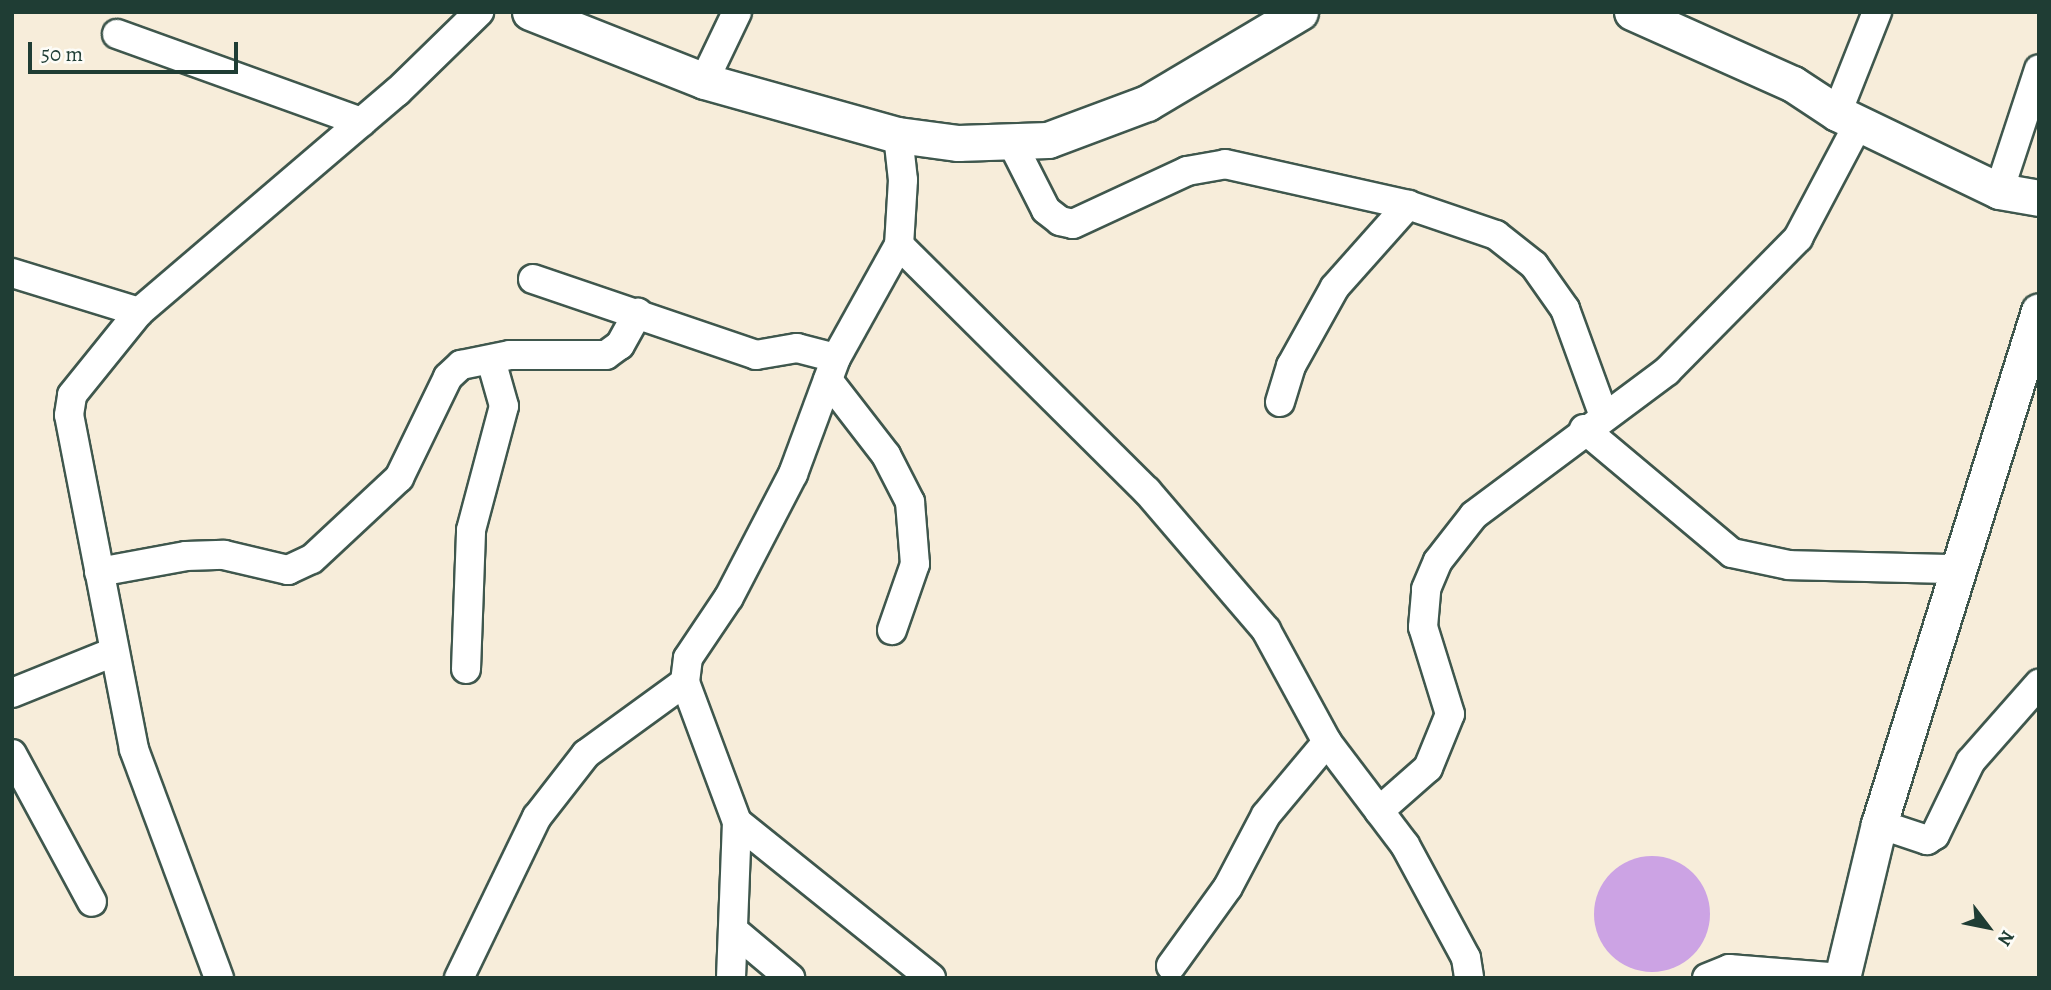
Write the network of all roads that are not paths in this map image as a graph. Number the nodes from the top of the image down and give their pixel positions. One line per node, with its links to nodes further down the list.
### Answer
1 (479, 12): 12 (street)
2 (530, 12): 7 (street)
3 (737, 12): 10 (street)
4 (1300, 12): 14 (street)
5 (1632, 12): 11 (street)
6 (1877, 12): 11 (street)
7 (580, 22): 10 (street)
8 (117, 34): 12 (street)
9 (2039, 69): 15 (street)
10 (704, 81): 13 (street)
11 (1848, 118): 15 (street); 27 (street)
12 (362, 122): 22 (street)
13 (898, 135): 14 (street); 18 (street)
14 (1011, 141): 17 (street)
15 (1998, 191): 16 (street)
16 (2039, 198)
17 (1408, 205): 26 (street); 27 (street)
18 (898, 245): 25 (street); 36 (street)
19 (12, 273): 22 (street)
20 (533, 279): 23 (street)
21 (2039, 311): 28 (street)
22 (139, 312): 29 (street)
23 (638, 313): 24 (street); 25 (street)
24 (491, 360): 29 (street); 32 (street)
25 (832, 369): 30 (street); 33 (street)
26 (1280, 402)
27 (1594, 422): 28 (street); 38 (street)
28 (1955, 569): 40 (street)
29 (99, 572): 31 (street)
30 (892, 630)
31 (111, 653): 35 (street); 44 (street)
32 (466, 669)
33 (685, 682): 39 (street); 45 (street)
34 (2039, 684): 40 (street)
35 (12, 693)
36 (1327, 742): 38 (street); 43 (street)
37 (12, 754): 41 (street)
38 (1378, 811): 49 (street)
39 (737, 822): 42 (street); 48 (street)
40 (1879, 824): 51 (street)
41 (92, 902)
42 (733, 930): 46 (street); 47 (street)
43 (1171, 967)
44 (219, 978)
45 (459, 978)
46 (731, 978)
47 (790, 978)
48 (931, 978)
49 (1469, 978)
50 (1707, 978): 51 (street)
51 (1842, 978)

